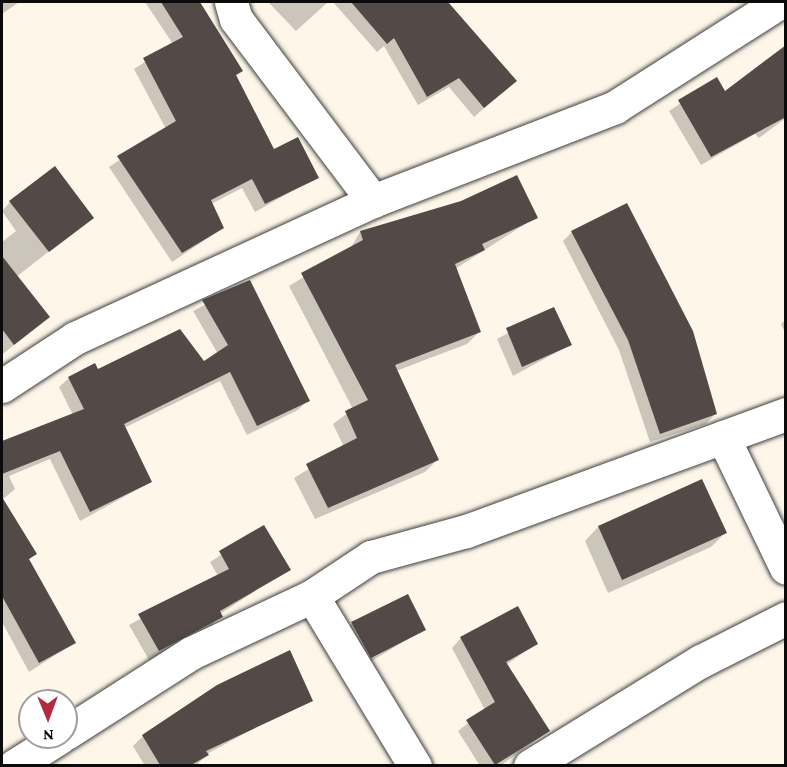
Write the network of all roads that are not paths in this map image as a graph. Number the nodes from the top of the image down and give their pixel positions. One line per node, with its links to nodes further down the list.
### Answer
1 (231, 2): 3 (street)
2 (780, 2): 3 (street)
3 (373, 201): 4 (street)
4 (2, 386)
5 (786, 414): 6 (street)
6 (723, 436): 7 (street); 8 (street)
7 (786, 568)
8 (312, 596): 10 (street); 13 (street)
9 (786, 618): 14 (street)
10 (78, 725)
11 (40, 749): 12 (street)
12 (14, 765)
13 (415, 765)
14 (530, 765)

